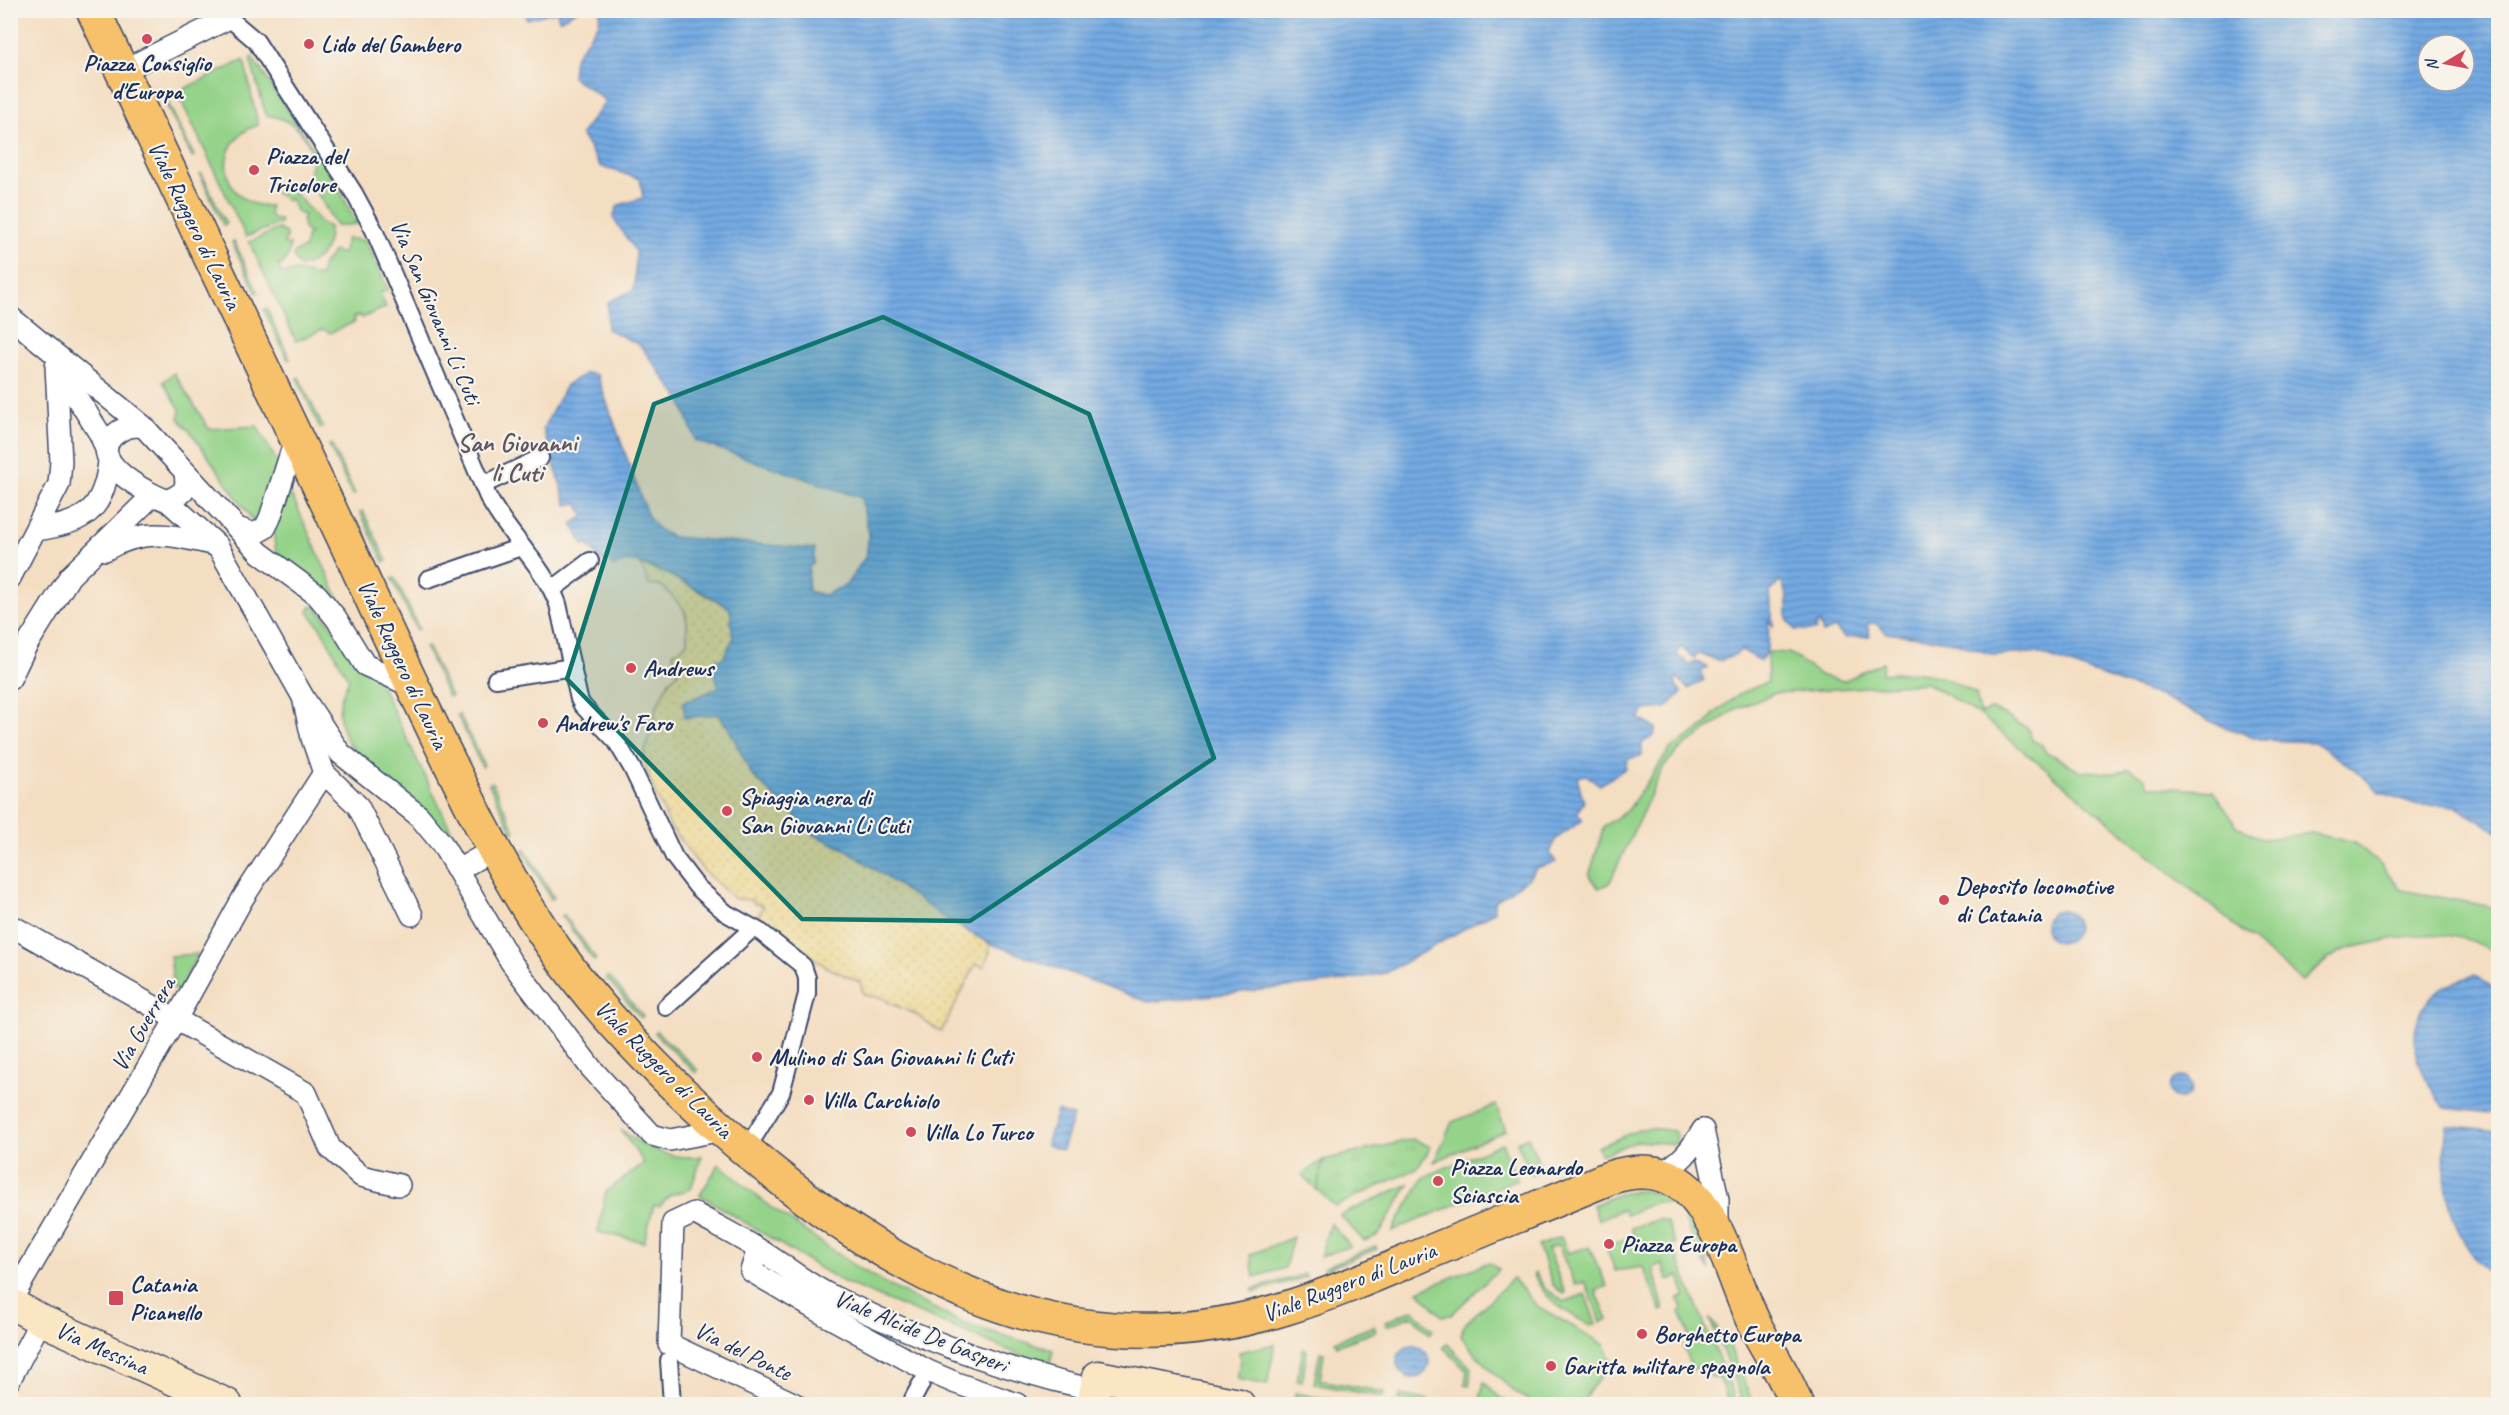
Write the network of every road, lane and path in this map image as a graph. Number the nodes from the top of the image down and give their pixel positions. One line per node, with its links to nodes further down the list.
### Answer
1 (93, 10): 3 (main road, Viale Ruggero di Lauria)
2 (227, 14): 3 (street); 12 (street, Via San Giovanni Li Cuti)
3 (122, 71): 8 (main road, Viale Ruggero di Lauria)
4 (10, 316): 5 (street)
5 (37, 338): 6 (street); 7 (street)
6 (56, 366): 9 (street); 15 (street)
7 (143, 426): 9 (street); 11 (street)
8 (296, 437): 14 (street); 26 (main road, Viale Ruggero di Lauria)
9 (108, 455): 13 (street); 15 (street)
10 (540, 458): 12 (street)
11 (185, 472): 13 (street); 14 (street)
12 (483, 485): 17 (street, Via San Giovanni Li Cuti)
13 (160, 498): 16 (street); 19 (street)
14 (240, 530): 26 (street)
15 (37, 531): 20 (street)
16 (217, 545): 19 (street); 27 (street)
17 (521, 548): 21 (street); 22 (street, Via San Giovanni Li Cuti)
18 (590, 561): 22 (street)
19 (70, 576): 24 (street)
20 (10, 578)
21 (428, 579)
22 (553, 590): 23 (street, Via San Giovanni Li Cuti)
23 (573, 667): 25 (street); 33 (street, Via San Giovanni Li Cuti)
24 (11, 676)
25 (496, 679)
26 (413, 687): 29 (main road, Viale Ruggero di Lauria)
27 (303, 697): 28 (street); 30 (street)
28 (324, 773): 31 (street); 35 (street, Via Guerrera)
29 (494, 849): 30 (street); 36 (main road, Viale Ruggero di Lauria)
30 (458, 870): 36 (street)
31 (412, 915)
32 (10, 924): 35 (street)
33 (753, 928): 34 (street); 36 (street, Via San Giovanni Li Cuti)
34 (666, 1007)
35 (176, 1019): 38 (street); 41 (street, Via Guerrera)
36 (734, 1140): 37 (main road, Viale Ruggero di Lauria)
37 (1659, 1173): 39 (main road); 39 (street)
38 (399, 1185)
39 (1718, 1235): 43 (main road)
40 (758, 1249): 44 (street, Viale Alcide De Gasperi); 46 (street, Viale Alcide De Gasperi); 50 (street, Viale Alcide De Gasperi)
41 (10, 1303): 42 (main road, Via Messina)
42 (41, 1320): 45 (street); 47 (main road, Via Messina)
43 (1754, 1322): 52 (main road); 53 (main road)
44 (669, 1352): 48 (street); 49 (street, Via del Ponte)
45 (10, 1379)
46 (1095, 1390): 51 (main road, Viale Alcide De Gasperi)
47 (227, 1404)
48 (672, 1404)
49 (795, 1404)
50 (1017, 1404)
51 (1239, 1404)
52 (1774, 1404)
53 (1796, 1404)

